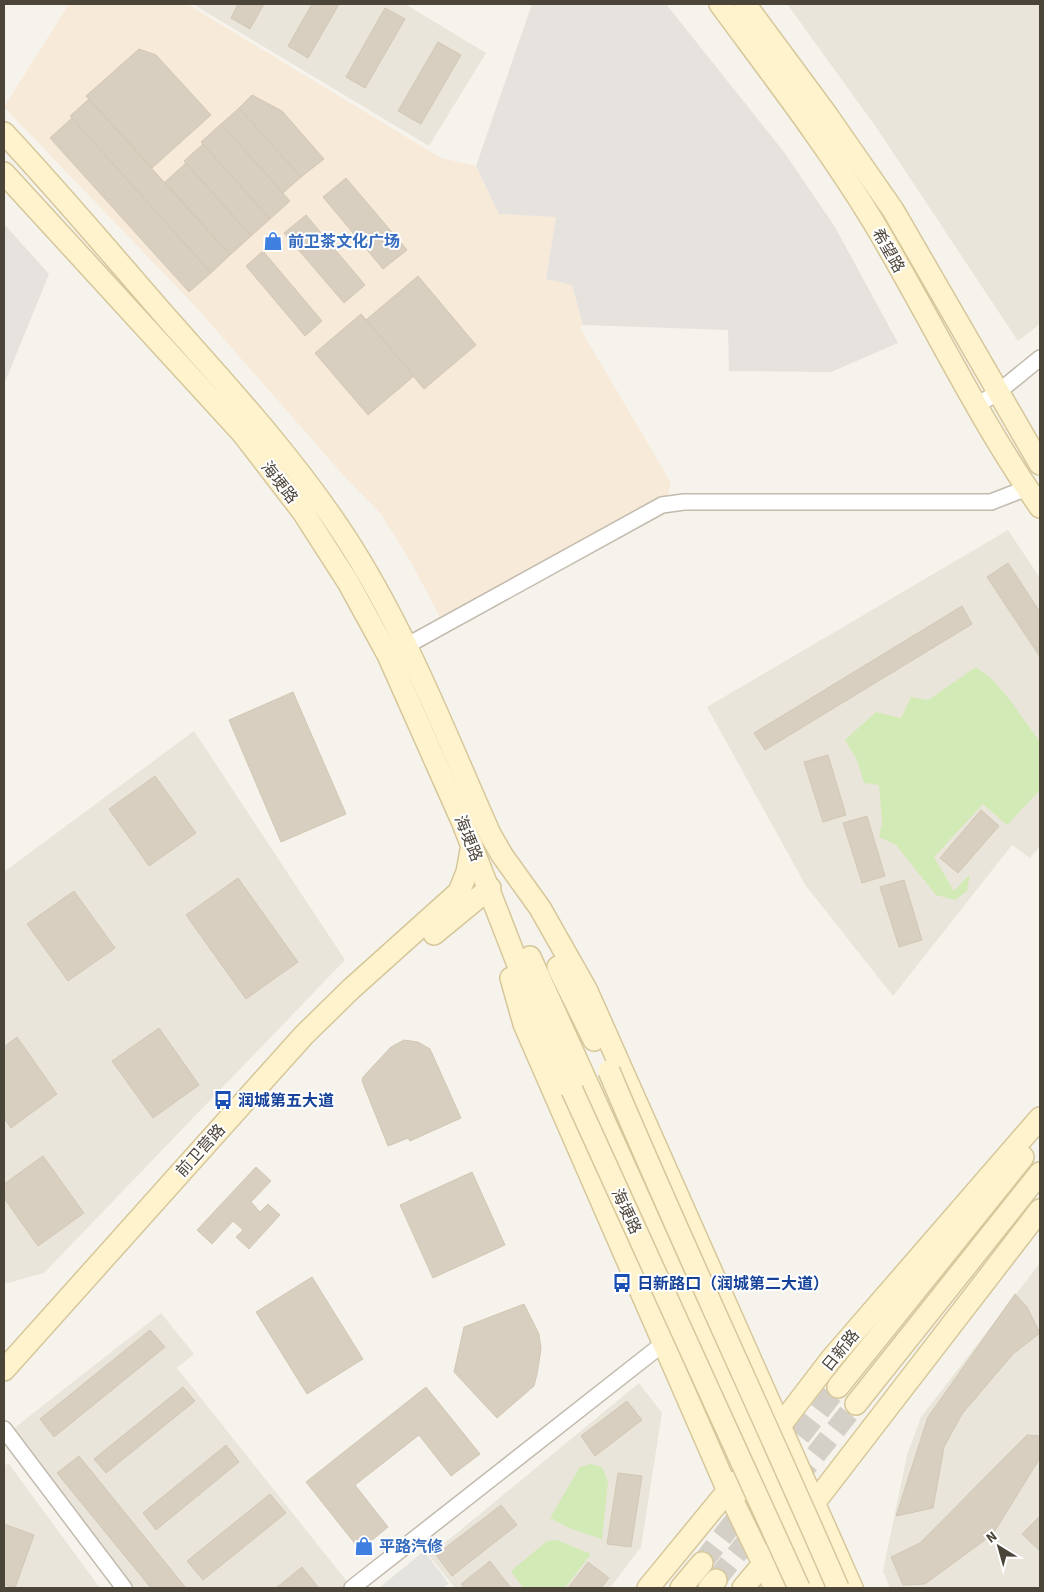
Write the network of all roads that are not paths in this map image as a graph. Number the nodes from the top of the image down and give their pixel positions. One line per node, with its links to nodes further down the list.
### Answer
1 (720, 4): 7 (main road, 希望路)
2 (745, 4): 6 (main road, 希望路)
3 (4, 133): 11 (main road, 海埂路)
4 (4, 173): 12 (main road, 海埂路)
5 (1040, 358): 6 (street)
6 (997, 393): 7 (street); 8 (main road, 希望路)
7 (978, 405): 9 (main road, 希望路)
8 (1040, 464)
9 (1027, 488): 10 (main road, 希望路); 11 (street)
10 (1040, 507)
11 (406, 646): 13 (main road, 海埂路)
12 (472, 845): 14 (main road, 海埂路); 20 (main road, 前卫营路)
13 (502, 855): 24 (main road); 40 (main road, 海埂路, bridge)
14 (490, 888): 19 (main road); 21 (main road, 前卫营路); 26 (main road); 38 (main road, 海埂路, bridge)
15 (1040, 1118): 24 (main road, 日新路)
16 (1040, 1136): 22 (main road, 日新路)
17 (1040, 1173): 23 (main road)
18 (1040, 1210): 28 (main road)
19 (664, 1343): 27 (main road); 33 (street)
20 (4, 1370)
21 (4, 1385)
22 (838, 1387)
23 (856, 1404)
24 (781, 1427): 26 (main road, 日新路); 28 (main road)
25 (4, 1429): 32 (street)
26 (756, 1456): 27 (main road, 日新路); 28 (main road)
27 (728, 1492): 29 (main road); 31 (main road); 34 (main road, 日新路)
28 (815, 1502): 29 (main road); 41 (main road)
29 (792, 1530): 31 (main road); 39 (main road)
30 (702, 1563): 35 (main road)
31 (763, 1564): 36 (main road); 37 (main road)
32 (124, 1588)
33 (352, 1588)
34 (648, 1588)
35 (681, 1588)
36 (743, 1588)
37 (775, 1588)
38 (799, 1588)
39 (820, 1588)
40 (838, 1588)
41 (852, 1588)

